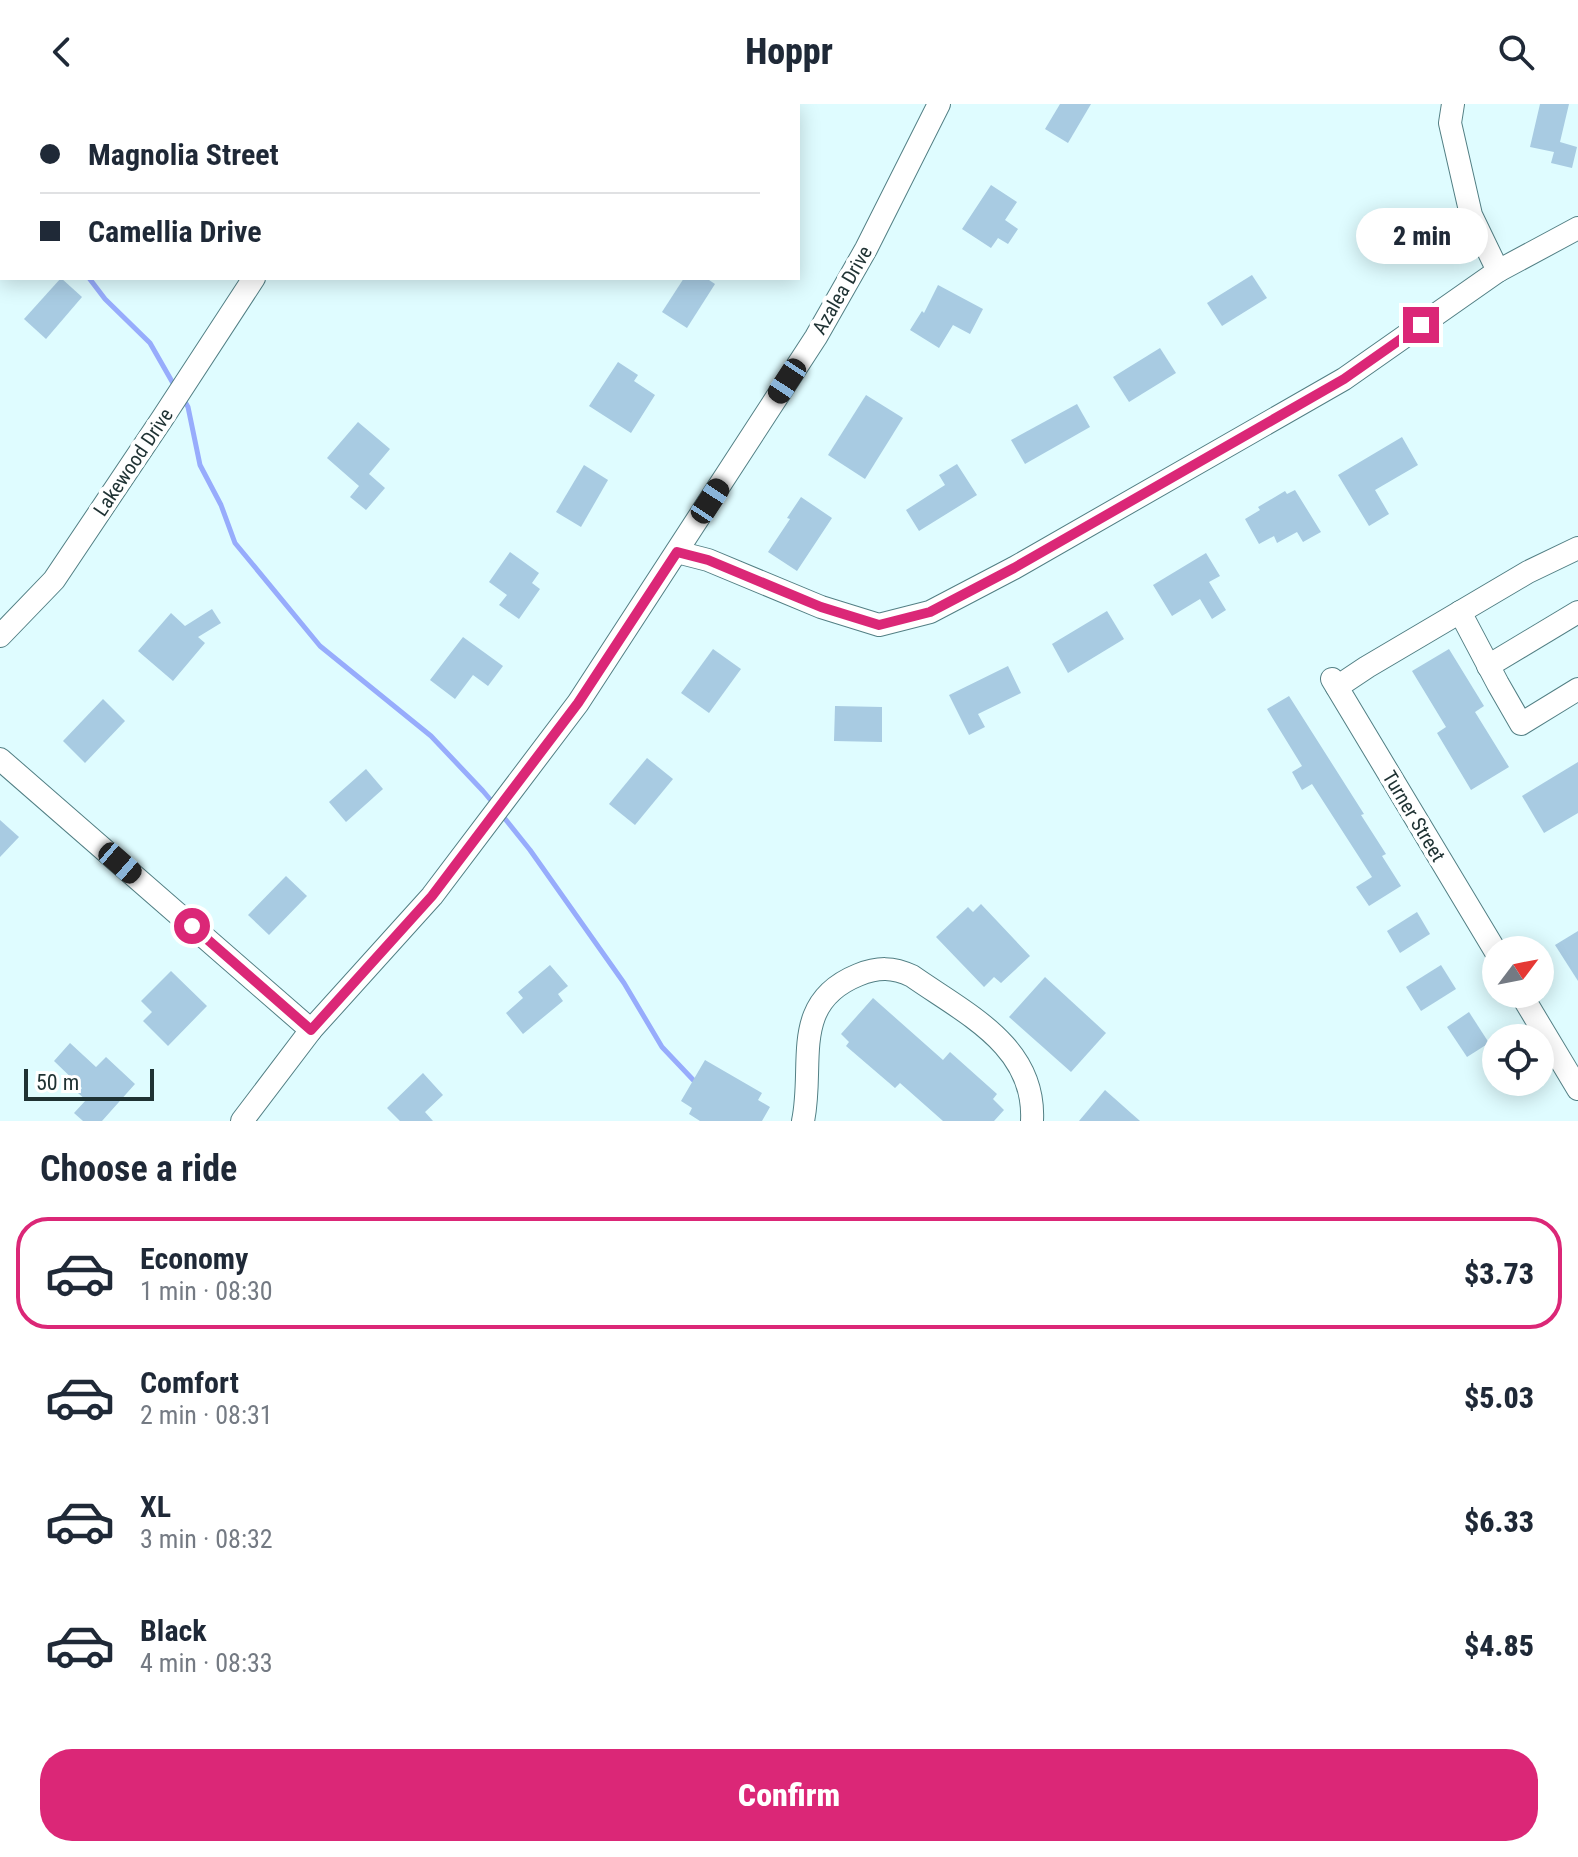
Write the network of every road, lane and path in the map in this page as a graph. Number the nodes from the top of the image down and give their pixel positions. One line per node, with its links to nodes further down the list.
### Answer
1 (939, 104): 7 (street, Azalea Drive)
2 (1453, 104): 4 (street)
3 (1578, 228): 4 (street)
4 (1498, 271): 7 (street)
5 (253, 280): 10 (street, Lakewood Drive)
6 (1578, 548): 8 (street)
7 (677, 552): 16 (street, Azalea Drive)
8 (1460, 612): 11 (street); 14 (street, Turner Street)
9 (1578, 612): 11 (street)
10 (0, 636)
11 (1488, 666): 12 (street)
12 (1578, 689)
13 (0, 759): 16 (street)
14 (1486, 936)
15 (1529, 1008): 17 (street)
16 (311, 1030): 18 (street, Azalea Drive)
17 (1578, 1089)
18 (242, 1121)
19 (803, 1121): 20 (street)
20 (1032, 1121)

